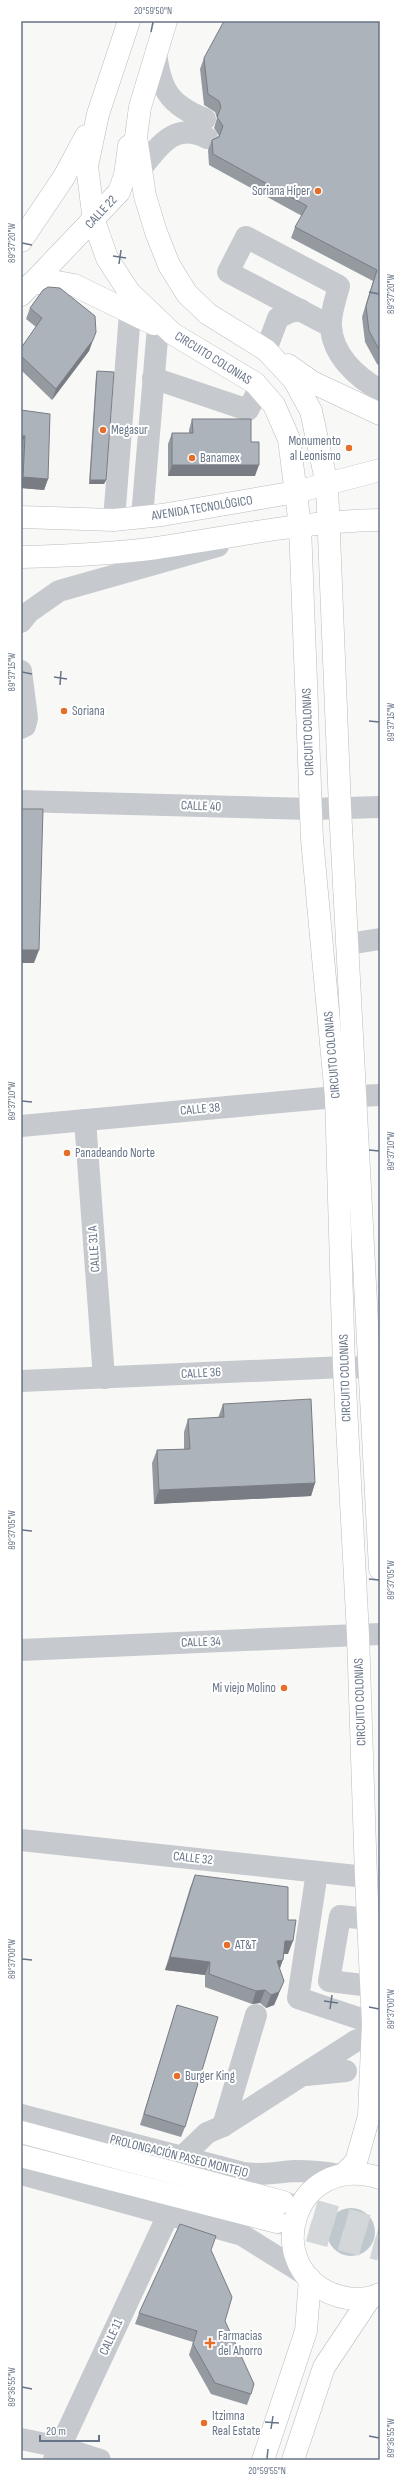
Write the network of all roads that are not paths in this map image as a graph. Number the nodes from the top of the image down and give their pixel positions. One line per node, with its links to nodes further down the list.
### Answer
1 (129, 21): 5 (main road, CIRCUITO COLONIAS)
2 (166, 21): 3 (main road, CIRCUITO COLONIAS)
3 (156, 52): 4 (main road, CIRCUITO COLONIAS); 6 (street)
4 (140, 107): 6 (main road, CIRCUITO COLONIAS); 7 (main road, CALLE 22)
5 (98, 114): 7 (main road, CIRCUITO COLONIAS); 8 (main road)
6 (140, 170): 14 (main road, CIRCUITO COLONIAS)
7 (94, 221): 9 (main road, CALLE 22); 13 (main road, CIRCUITO COLONIAS)
8 (21, 241)
9 (26, 290): 11 (main road)
10 (301, 310): 12 (street); 12 (street); 14 (street)
11 (130, 313): 13 (main road); 24 (street)
12 (330, 326): 17 (street)
13 (165, 330): 15 (street); 16 (main road, CIRCUITO COLONIAS)
14 (266, 350): 18 (main road); 20 (main road, CIRCUITO COLONIAS)
15 (153, 378): 16 (street); 23 (street)
16 (260, 389): 21 (main road, CIRCUITO COLONIAS)
17 (380, 390)
18 (380, 414)
19 (380, 470): 20 (main road, AVENIDA TECNOLÓGICO)
20 (327, 485): 21 (main road, AVENIDA TECNOLÓGICO); 26 (main road, CIRCUITO COLONIAS)
21 (296, 492): 23 (main road, AVENIDA TECNOLÓGICO); 27 (main road, CIRCUITO COLONIAS)
22 (21, 517): 24 (main road, AVENIDA TECNOLÓGICO)
23 (142, 517): 24 (main road, AVENIDA TECNOLÓGICO)
24 (114, 520)
25 (380, 520): 26 (main road)
26 (330, 522): 27 (main road); 35 (main road, CIRCUITO COLONIAS)
27 (300, 526): 28 (main road); 36 (main road, CIRCUITO COLONIAS)
28 (274, 530): 29 (main road); 30 (street)
29 (21, 557)
30 (21, 622)
31 (22, 681): 32 (street)
32 (21, 728)
33 (21, 801): 36 (street, CALLE 40)
34 (380, 807): 35 (street, CALLE 40)
35 (340, 808): 36 (street, CALLE 40); 38 (main road, CIRCUITO COLONIAS)
36 (311, 809): 40 (main road, CIRCUITO COLONIAS)
37 (380, 939): 38 (street)
38 (348, 944): 40 (main road, CIRCUITO COLONIAS)
39 (380, 1095): 40 (street, CALLE 38)
40 (346, 1096): 41 (street, CALLE 38); 43 (main road, CIRCUITO COLONIAS); 44 (main road, CIRCUITO COLONIAS)
41 (85, 1120): 42 (street, CALLE 38); 45 (street, CALLE 31 A)
42 (21, 1126)
43 (344, 1367): 44 (street, CALLE 36); 45 (street, CALLE 36); 49 (main road, CIRCUITO COLONIAS)
44 (375, 1367): 47 (main road, CIRCUITO COLONIAS)
45 (104, 1378): 46 (street, CALLE 36)
46 (21, 1381)
47 (380, 1569)
48 (380, 1634): 49 (street, CALLE 34)
49 (358, 1635): 50 (street, CALLE 34); 53 (main road, CIRCUITO COLONIAS)
50 (21, 1650)
51 (21, 1840): 52 (street, CALLE 32)
52 (317, 1872): 53 (street, CALLE 32); 57 (street)
53 (366, 1877): 54 (main road, CIRCUITO COLONIAS)
54 (368, 1919): 55 (main road, CIRCUITO COLONIAS); 55 (street)
55 (371, 1986): 57 (main road, CIRCUITO COLONIAS)
56 (256, 2014): 62 (street)
57 (373, 2023): 67 (main road, CIRCUITO COLONIAS)
58 (357, 2040): 60 (street)
59 (346, 2071): 60 (street)
60 (302, 2075): 62 (street)
61 (21, 2115): 65 (street, PROLONGACIÓN PASEO MONTEJO)
62 (223, 2126): 65 (street)
63 (21, 2132): 64 (main road, PROLONGACIÓN PASEO MONTEJO)
64 (21, 2156)
65 (181, 2158): 67 (street, PROLONGACIÓN PASEO MONTEJO)
66 (21, 2174): 69 (street)
67 (342, 2174): 68 (main road); 70 (main road)
68 (380, 2178)
69 (169, 2213): 70 (street); 73 (street, CALLE 11)
70 (308, 2277): 71 (main road); 75 (main road)
71 (377, 2295): 76 (main road)
72 (21, 2439): 73 (street)
73 (57, 2454): 74 (street)
74 (100, 2460)
75 (263, 2460)
76 (294, 2460)

